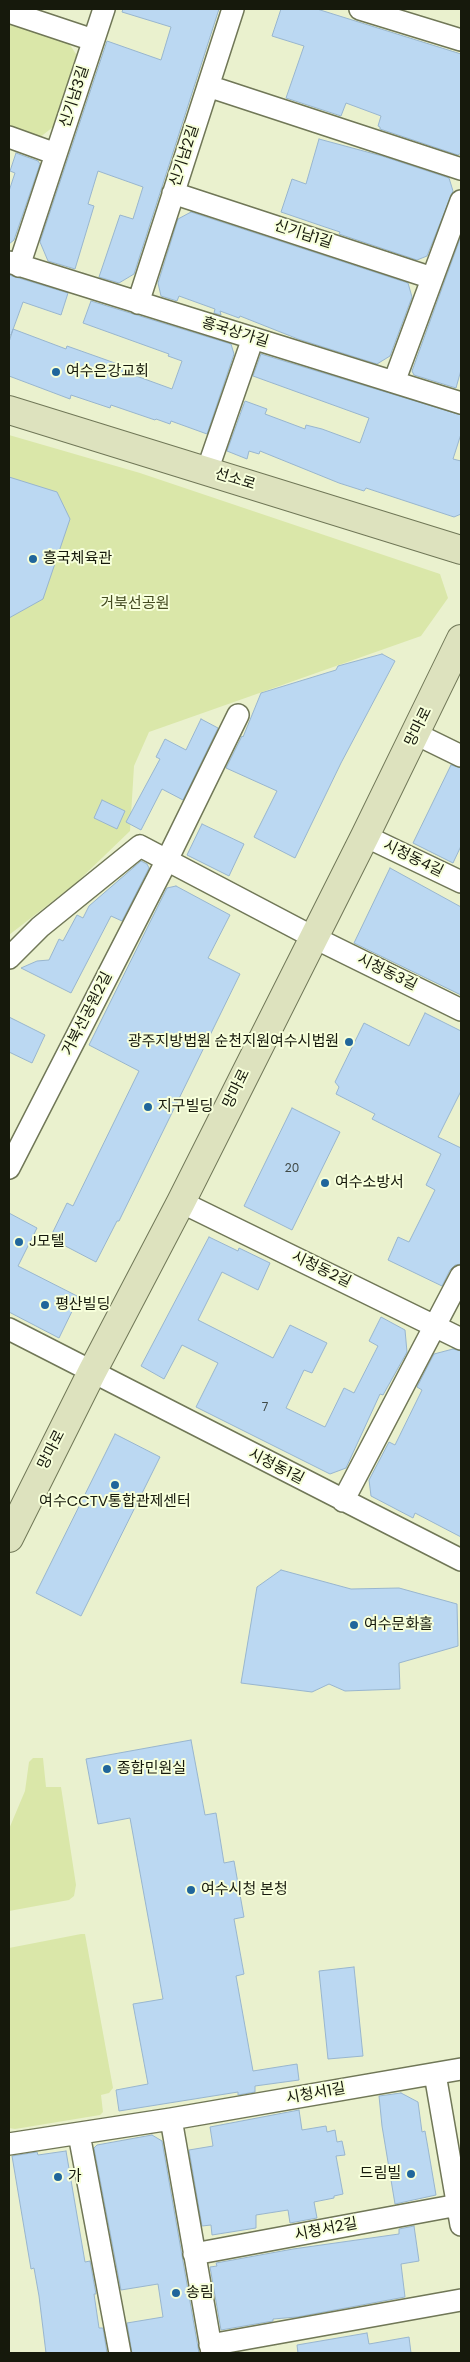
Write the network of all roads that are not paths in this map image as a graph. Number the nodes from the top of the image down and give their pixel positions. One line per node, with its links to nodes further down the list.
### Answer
1 (104, 9): 5 (street, 신기남3길)
2 (233, 9): 7 (street, 신기남2길)
3 (360, 9): 6 (street)
4 (9, 12): 5 (street)
5 (93, 40): 9 (street, 신기남3길)
6 (461, 40)
7 (208, 86): 10 (street); 11 (street, 신기남2길)
8 (9, 138): 9 (street)
9 (56, 154): 13 (street, 신기남3길)
10 (461, 169)
11 (173, 193): 14 (street, 신기남1길); 15 (street, 신기남2길)
12 (461, 201): 14 (street)
13 (14, 264): 15 (street, 흥국상가길)
14 (432, 278): 17 (street)
15 (138, 302): 16 (street, 흥국상가길)
16 (253, 338): 17 (street, 흥국상가길); 20 (street)
17 (394, 382): 18 (street, 흥국상가길)
18 (461, 403)
19 (9, 410): 20 (street, 선소로)
20 (207, 471): 21 (street, 선소로)
21 (461, 550)
22 (461, 639): 24 (street, 망마로)
23 (238, 715): 27 (street, 거북선공원2길)
24 (416, 734): 25 (street); 26 (street, 망마로)
25 (461, 756)
26 (365, 836): 28 (street, 시청동4길); 29 (street, 망마로)
27 (167, 860): 29 (street); 30 (street); 32 (street, 거북선공원2길)
28 (461, 882)
29 (313, 937): 31 (street, 시청동3길); 33 (street, 망마로)
30 (9, 958)
31 (461, 1010)
32 (9, 1168)
33 (181, 1202): 35 (street, 시청동2길); 38 (street, 망마로)
34 (461, 1276): 35 (street)
35 (435, 1326): 37 (street, 시청동2길); 39 (street)
36 (9, 1329): 38 (street, 시청동1길)
37 (461, 1339)
38 (92, 1372): 39 (street, 시청동1길); 40 (street, 망마로)
39 (343, 1501): 41 (street, 시청동1길)
40 (9, 1538)
41 (461, 1560)
42 (461, 2069): 43 (street, 시청서1길)
43 (435, 2074): 44 (street, 시청서1길); 47 (street, 시청서2길)
44 (171, 2120): 45 (street, 시청서1길); 48 (street)
45 (79, 2134): 46 (street, 시청서1길); 51 (street)
46 (9, 2144)
47 (460, 2215): 48 (street, 시청서2길)
48 (194, 2254): 50 (street)
49 (461, 2300): 50 (street)
50 (211, 2349)
51 (120, 2353)

